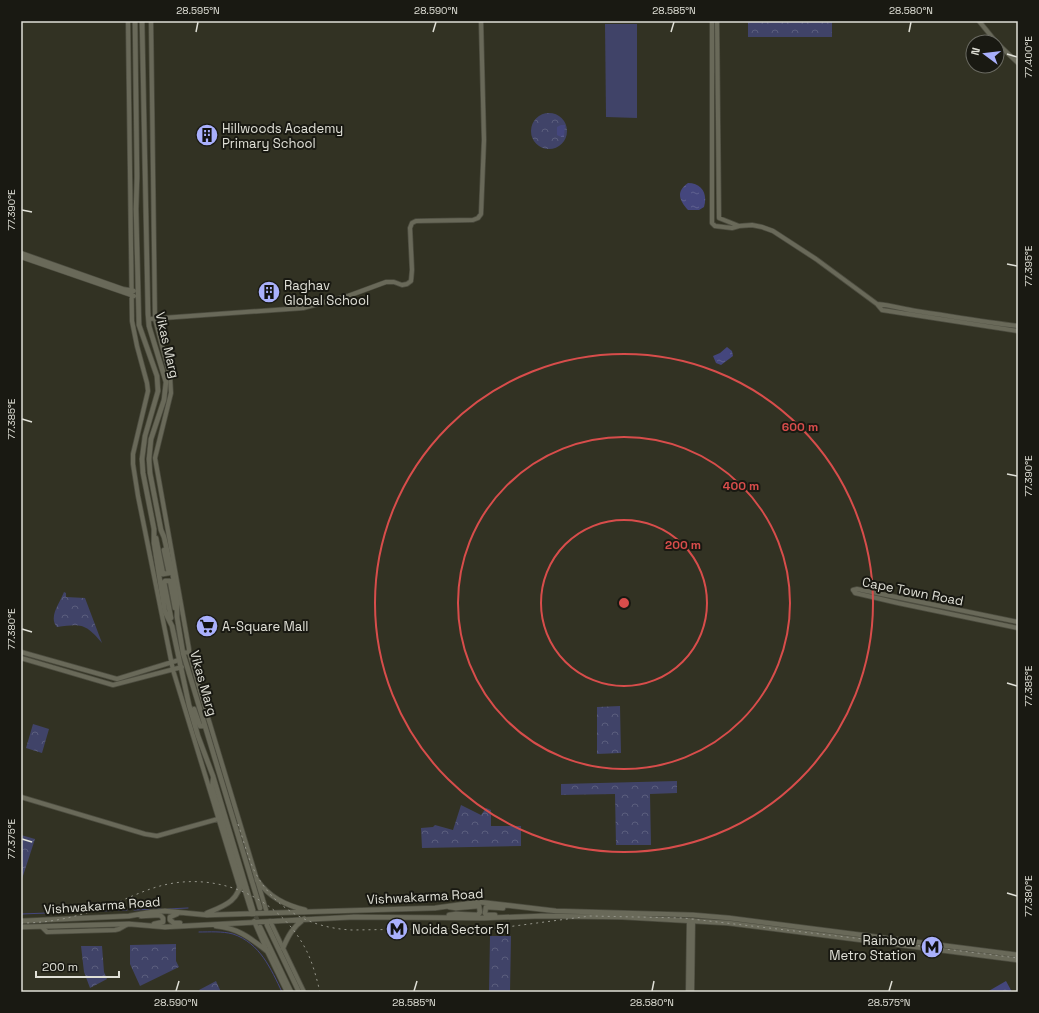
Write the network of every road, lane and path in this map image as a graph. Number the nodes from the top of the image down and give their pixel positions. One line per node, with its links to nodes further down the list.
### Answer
1 (128, 21): 21 (street)
2 (135, 21): 15 (main road, Vikas Marg)
3 (142, 21): 14 (main road, Vikas Marg)
4 (151, 21): 25 (street)
5 (481, 21): 25 (street)
6 (712, 21): 11 (street)
7 (717, 21): 12 (street)
8 (978, 21): 9 (street)
9 (990, 34)
10 (1005, 50): 13 (street)
11 (712, 57): 12 (street); 18 (street)
12 (717, 57): 18 (street)
13 (1018, 63)
14 (147, 207): 15 (main road); 16 (main road, Vikas Marg)
15 (136, 209): 17 (main road, Vikas Marg)
16 (147, 220): 17 (main road); 24 (main road, Vikas Marg)
17 (137, 221): 22 (main road, Vikas Marg)
18 (739, 226): 23 (street)
19 (21, 253): 21 (street)
20 (21, 257): 21 (street)
21 (132, 293): 22 (street); 41 (street)
22 (138, 294): 29 (main road, Vikas Marg)
23 (877, 304): 26 (street); 27 (street)
24 (149, 319): 25 (street); 28 (main road, Vikas Marg)
25 (155, 319): 37 (street)
26 (1018, 326)
27 (1018, 331)
28 (157, 349): 29 (main road); 31 (main road, Vikas Marg)
29 (148, 354): 30 (main road, Vikas Marg)
30 (154, 529): 31 (main road); 34 (main road, Vikas Marg)
31 (161, 530): 32 (main road, Vikas Marg)
32 (177, 617): 34 (main road); 38 (main road, Vikas Marg)
33 (1018, 622): 35 (street, Cape Town Road)
34 (172, 626): 40 (main road, Vikas Marg)
35 (1018, 628)
36 (21, 652): 41 (street)
37 (189, 652): 38 (street); 49 (street)
38 (183, 654): 45 (main road, Vikas Marg)
39 (21, 658): 43 (street)
40 (179, 660): 41 (street); 42 (main road, Vikas Marg)
41 (172, 663): 43 (street)
42 (182, 667): 43 (street); 44 (main road, Vikas Marg)
43 (173, 670): 52 (street)
44 (189, 704): 45 (main road); 47 (main road, Vikas Marg)
45 (204, 724): 46 (main road, Vikas Marg)
46 (207, 734): 47 (main road); 50 (main road, Vikas Marg)
47 (198, 736): 48 (main road, Vikas Marg)
48 (213, 776): 53 (street); 59 (main road, Vikas Marg)
49 (228, 780): 50 (street); 54 (street)
50 (222, 782): 57 (main road, Vikas Marg)
51 (21, 797): 52 (street)
52 (218, 819): 55 (street)
53 (241, 879): 55 (main road); 59 (street)
54 (257, 880): 60 (main road); 62 (street)
55 (240, 889): 63 (main road)
56 (448, 906): 58 (main road, Vishwakarma Road); 60 (main road, Vishwakarma Road); 66 (main road)
57 (260, 908)
58 (526, 908): 65 (main road); 79 (main road, Vishwakarma Road)
59 (253, 912): 62 (main road, Vishwakarma Road); 63 (main road, Vishwakarma Road)
60 (314, 912): 62 (main road, Vishwakarma Road)
61 (183, 913): 63 (main road, Vishwakarma Road); 64 (main road, Vishwakarma Road); 74 (main road)
62 (268, 913)
63 (203, 915)
64 (133, 916): 69 (main road, Vishwakarma Road); 75 (main road)
65 (526, 916): 66 (main road, Vishwakarma Road); 68 (main road, Vishwakarma Road)
66 (447, 917): 67 (main road, Vishwakarma Road)
67 (304, 920): 71 (main road, Vishwakarma Road); 81 (main road)
68 (691, 920): 79 (main road, Vishwakarma Road); 89 (street); 90 (street)
69 (21, 921)
70 (254, 922): 71 (main road, Vishwakarma Road); 73 (main road, Vishwakarma Road); 82 (street)
71 (269, 923): 81 (street); 87 (main road)
72 (128, 924): 75 (main road, Vishwakarma Road); 76 (main road, Vishwakarma Road); 76 (street)
73 (207, 924): 74 (main road, Vishwakarma Road); 82 (main road)
74 (194, 925): 75 (main road, Vishwakarma Road)
75 (144, 926)
76 (42, 927): 78 (main road, Vishwakarma Road)
77 (260, 927): 86 (main road)
78 (22, 928)
79 (807, 931): 80 (main road, Vishwakarma Road)
80 (817, 932): 83 (main road, Vishwakarma Road); 84 (main road, Vishwakarma Road)
81 (283, 948): 88 (street)
82 (267, 951): 85 (street)
83 (1018, 955)
84 (1018, 960)
85 (287, 992)
86 (291, 992)
87 (299, 992)
88 (304, 992)
89 (688, 992)
90 (692, 992)

